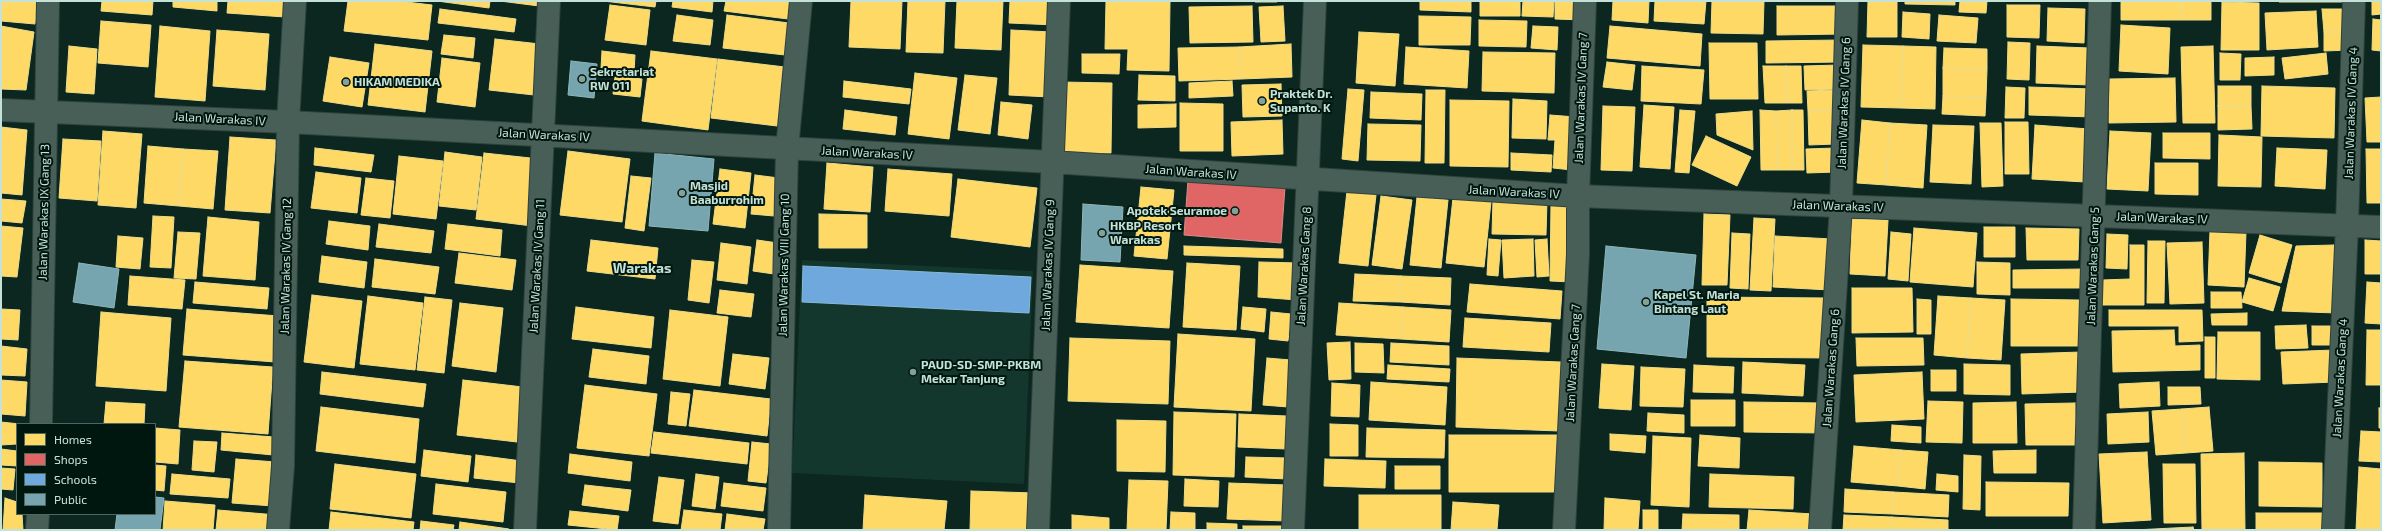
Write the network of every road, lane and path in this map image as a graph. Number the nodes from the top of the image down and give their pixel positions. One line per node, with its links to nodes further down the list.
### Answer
1 (48, 1): 12 (street, Jalan Warakas IX Gang 13)
2 (295, 1): 13 (street, Jalan Warakas IV Gang 12)
3 (549, 1): 14 (street, Jalan Warakas IV Gang 11)
4 (801, 1): 15 (street, Jalan Warakas VIII Gang 10)
5 (1059, 1): 16 (street, Jalan Warakas IV Gang 9)
6 (1315, 1): 17 (street, Jalan Warakas Gang 8)
7 (1585, 1): 18 (street, Jalan Warakas IV Gang 7)
8 (1847, 1): 19 (street, Jalan Warakas IV Gang 6)
9 (2100, 1): 20 (street, Jalan Warakas Gang 5)
10 (2354, 1): 21 (street, Jalan Warakas IV Gang 4)
11 (1, 110): 12 (street, Jalan Warakas IV)
12 (46, 111): 13 (street, Jalan Warakas IV); 23 (street, Jalan Warakas IX Gang 13)
13 (288, 122): 14 (street, Jalan Warakas IV); 26 (street, Jalan Warakas IV Gang 12)
14 (543, 135): 15 (street, Jalan Warakas IV); 27 (street, Jalan Warakas IV Gang 11)
15 (787, 149): 16 (street, Jalan Warakas IV); 28 (street, Jalan Warakas VIII Gang 10)
16 (1052, 162): 17 (street, Jalan Warakas IV); 29 (street, Jalan Warakas IV Gang 9)
17 (1308, 180): 18 (street, Jalan Warakas IV); 30 (street, Jalan Warakas Gang 8)
18 (1578, 196): 19 (street, Jalan Warakas IV); 31 (street, Jalan Warakas Gang 7)
19 (1841, 206): 20 (street, Jalan Warakas IV); 32 (street, Jalan Warakas Gang 6)
20 (2094, 216): 21 (street, Jalan Warakas IV); 33 (street, Jalan Warakas Gang 5)
21 (2347, 225): 22 (street, Jalan Warakas IV); 34 (street, Jalan Warakas Gang 4)
22 (2381, 227)
23 (40, 423)
24 (38, 515): 25 (street)
25 (37, 530)
26 (278, 530)
27 (525, 530)
28 (779, 530)
29 (1038, 530)
30 (1292, 530)
31 (1564, 530)
32 (1820, 530)
33 (2084, 530)
34 (2333, 530)

